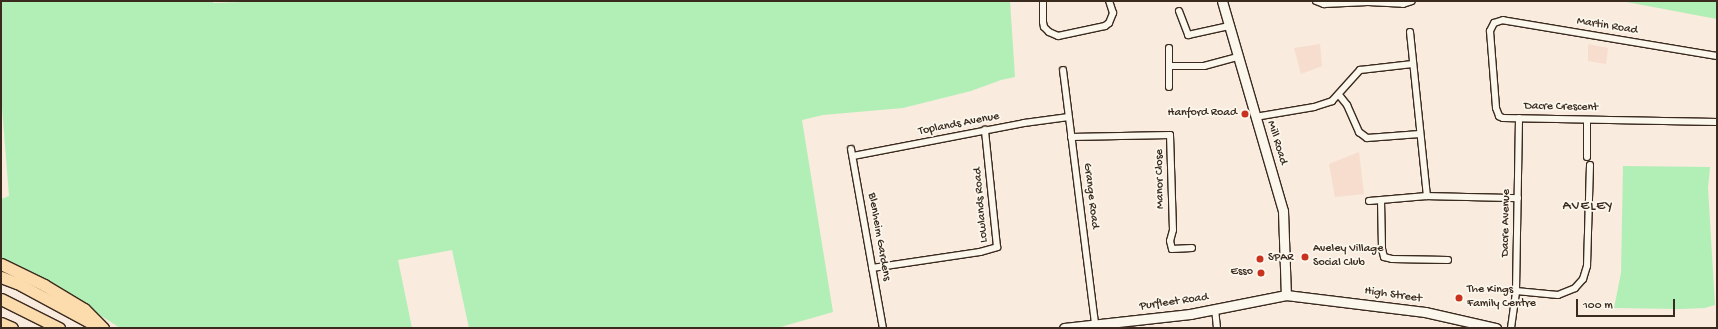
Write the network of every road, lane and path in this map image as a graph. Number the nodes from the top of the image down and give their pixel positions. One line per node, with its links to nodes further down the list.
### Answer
1 (1043, 1): 2 (street)
2 (1109, 1)
3 (1222, 1): 9 (street, Mill Road)
4 (1316, 1): 6 (street)
5 (1412, 1): 6 (street)
6 (1361, 2)
7 (1179, 11): 9 (street)
8 (1494, 23): 12 (street, Martin Road); 21 (street, Dacre Crescent)
9 (1229, 26): 13 (street, Mill Road)
10 (1410, 32): 14 (street)
11 (1168, 48): 15 (street)
12 (1717, 56)
13 (1237, 57): 15 (street); 20 (street, Mill Road)
14 (1413, 64): 18 (street); 25 (street)
15 (1169, 66): 17 (street)
16 (1063, 70): 19 (street, Grange Road)
17 (1169, 87)
18 (1339, 95): 20 (street); 25 (street)
19 (1068, 117): 24 (street, Toplands Avenue); 26 (street, Grange Road)
20 (1255, 117): 41 (street, Mill Road)
21 (1519, 118): 22 (street, Dacre Crescent); 32 (street, Dacre Avenue)
22 (1588, 120): 23 (street, Dacre Crescent); 29 (street)
23 (1717, 122)
24 (985, 130): 28 (street, Toplands Avenue); 38 (street, Lowlands Road)
25 (1420, 134): 31 (street)
26 (1071, 137): 35 (street, Manor Close); 45 (street, Grange Road)
27 (851, 149): 28 (street, Blenheim Gardens)
28 (854, 156): 38 (street, Blenheim Gardens)
29 (1587, 157)
30 (1590, 165): 40 (street)
31 (1427, 196): 32 (street); 33 (street)
32 (1518, 198): 40 (street, Dacre Avenue)
33 (1381, 200): 34 (street); 36 (street)
34 (1369, 201)
35 (1192, 248)
36 (1448, 260)
37 (1, 264): 50 (highway)
38 (872, 268): 51 (street, Blenheim Gardens)
39 (1, 277): 50 (highway)
40 (1516, 291): 55 (street, Dacre Avenue)
41 (1286, 295): 43 (street, Purfleet Road); 47 (street, High Street)
42 (1, 299): 49 (highway)
43 (1215, 310): 46 (street, Purfleet Road); 53 (street)
44 (1, 323): 48 (highway)
45 (1095, 325): 46 (street, Purfleet Road); 52 (street, Purfleet Road)
46 (1115, 325)
47 (1476, 326): 54 (street, High Street)
48 (12, 328)
49 (58, 328)
50 (102, 328)
51 (883, 328)
52 (1064, 328)
53 (1217, 328)
54 (1496, 328)
55 (1511, 328)

